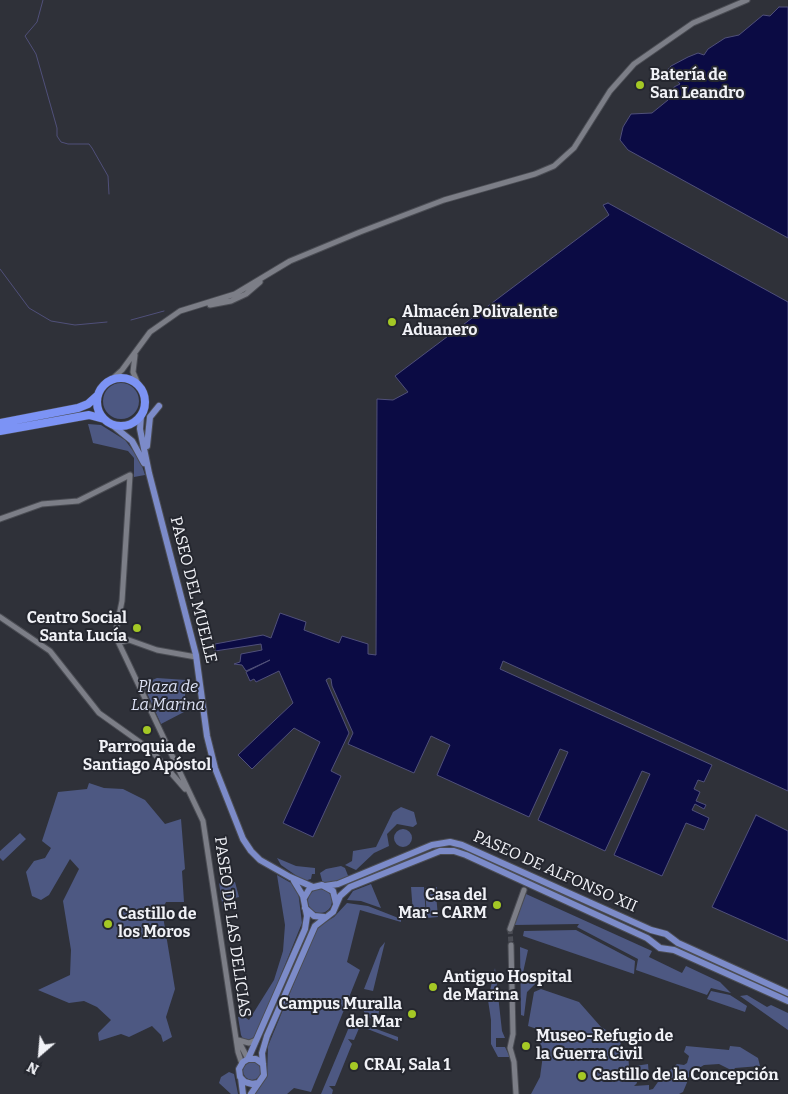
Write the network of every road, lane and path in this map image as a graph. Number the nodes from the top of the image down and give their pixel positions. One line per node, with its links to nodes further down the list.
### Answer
1 (747, 0): 2 (street)
2 (268, 275): 3 (street); 4 (street)
3 (257, 286): 4 (street); 5 (street)
4 (249, 287): 5 (street); 6 (street)
5 (228, 302): 6 (street)
6 (185, 309): 7 (street)
7 (139, 345): 8 (street); 9 (street)
8 (112, 379): 9 (highway); 10 (highway)
9 (138, 384): 12 (highway)
10 (98, 395): 13 (highway); 14 (highway)
11 (158, 406): 16 (main road)
12 (141, 416): 13 (highway); 16 (main road)
13 (108, 421): 15 (highway); 17 (main road)
14 (0, 423)
15 (0, 431)
16 (147, 460): 17 (main road)
17 (149, 473): 21 (main road, PASEO DEL MUELLE)
18 (0, 518): 20 (street, PASEO DE LAS DELICIAS)
19 (0, 617): 22 (street, PASEO DE LAS DELICIAS)
20 (120, 642): 21 (street); 22 (street, PASEO DE LAS DELICIAS)
21 (196, 657): 23 (main road, PASEO DEL MUELLE)
22 (192, 797): 41 (street, PASEO DE LAS DELICIAS)
23 (287, 875): 28 (main road, PASEO DEL MUELLE); 30 (main road, PASEO DEL MUELLE)
24 (535, 878): 26 (main road, PASEO DE ALFONSO XII); 27 (main road); 34 (main road, PASEO DE ALFONSO XII)
25 (520, 880): 27 (main road, PASEO DE ALFONSO XII); 29 (street); 31 (main road, PASEO DE ALFONSO XII)
26 (325, 886): 28 (main road); 31 (main road)
27 (531, 886): 29 (street); 37 (main road, PASEO DE ALFONSO XII)
28 (312, 887): 30 (main road)
29 (524, 890): 33 (street)
30 (304, 903): 32 (main road); 40 (main road)
31 (336, 904): 32 (main road)
32 (327, 916): 44 (main road)
33 (510, 929)
34 (660, 933): 35 (main road, PASEO DE ALFONSO XII); 37 (main road)
35 (669, 937): 37 (main road); 38 (main road)
36 (511, 945): 49 (street)
37 (660, 947): 39 (main road, PASEO DE ALFONSO XII)
38 (788, 993)
39 (788, 1001)
40 (259, 1037): 41 (street); 42 (main road)
41 (237, 1040): 42 (street, PASEO DE LAS DELICIAS); 43 (street, PASEO DE LAS DELICIAS)
42 (248, 1059): 43 (main road); 44 (main road)
43 (242, 1064): 45 (main road)
44 (263, 1064): 46 (main road)
45 (240, 1077): 46 (main road); 47 (main road)
46 (258, 1083): 48 (main road)
47 (243, 1094)
48 (251, 1094)
49 (516, 1094)

